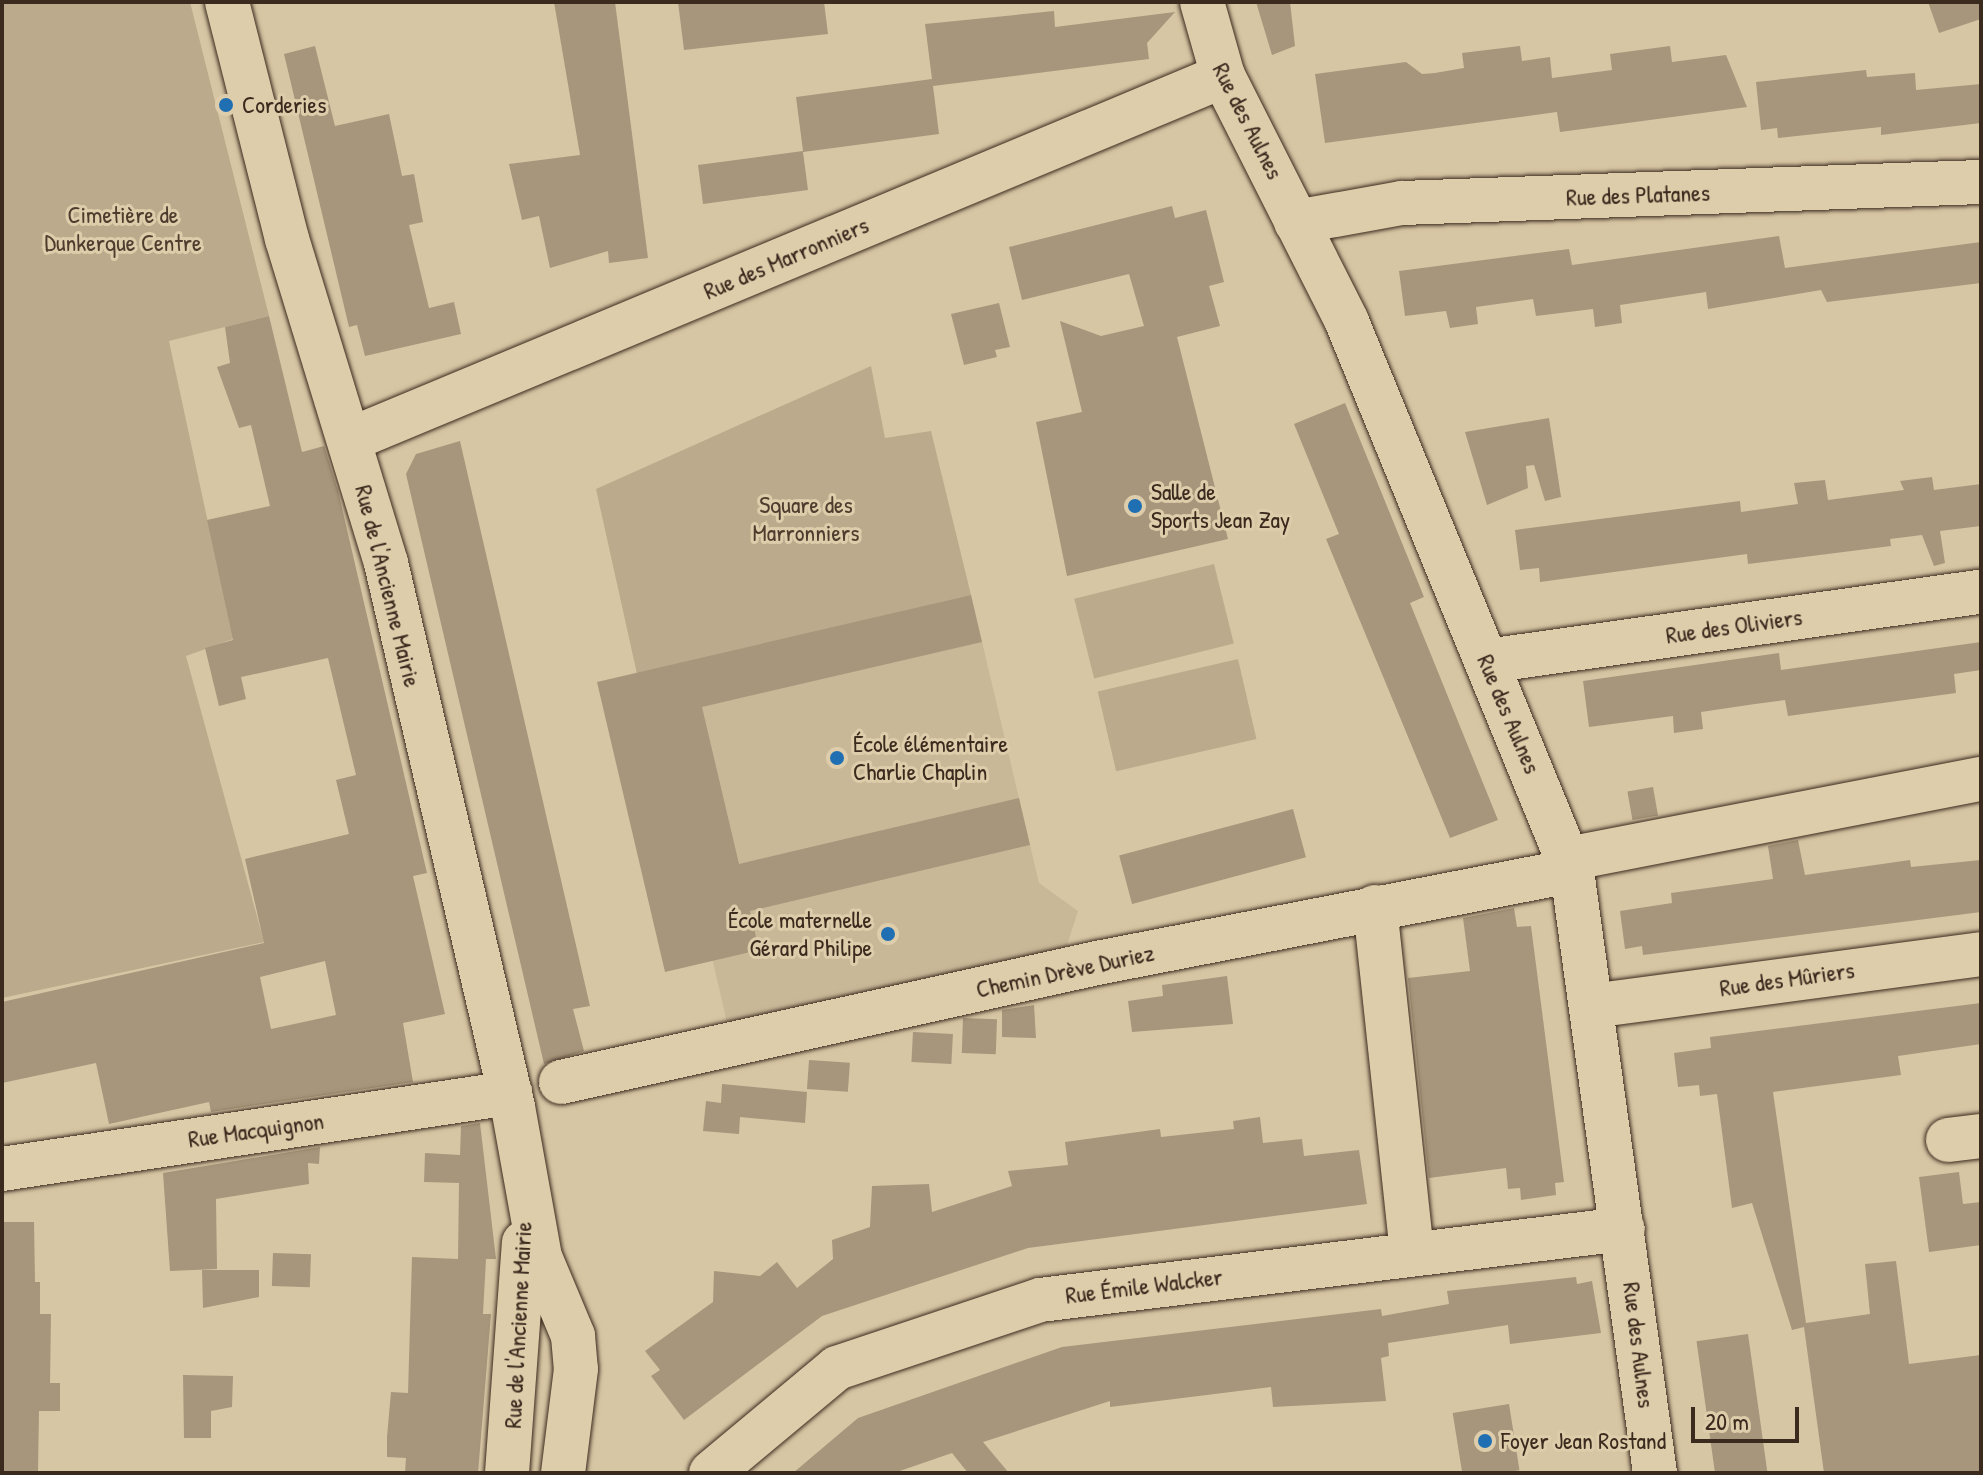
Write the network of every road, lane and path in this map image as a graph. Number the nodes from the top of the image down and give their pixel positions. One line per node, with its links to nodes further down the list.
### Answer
1 (227, 2): 6 (street, Rue de l'Ancienne Mairie)
2 (1202, 2): 3 (street, Rue des Aulnes)
3 (1223, 76): 5 (street, Rue des Aulnes); 6 (street, Rue des Marronniers)
4 (1981, 182): 5 (street, Rue des Platanes)
5 (1296, 222): 8 (street, Rue des Aulnes)
6 (349, 440): 15 (street, Rue de l'Ancienne Mairie)
7 (1981, 592): 8 (street, Rue des Oliviers)
8 (1487, 661): 10 (street, Rue des Aulnes)
9 (1981, 779): 10 (street, Chemin Drève Duriez)
10 (1570, 865): 11 (street, Chemin Drève Duriez); 13 (street, Rue des Aulnes)
11 (1375, 907): 14 (street, Chemin Drève Duriez); 19 (street)
12 (1981, 954): 13 (street, Rue des Mûriers)
13 (1592, 1006): 18 (street, Rue des Aulnes)
14 (561, 1082)
15 (510, 1093): 16 (street, Rue Macquignon); 17 (street, Rue de l'Ancienne Mairie)
16 (2, 1169)
17 (525, 1176): 20 (street, Rue de l'Ancienne Mairie); 21 (street, Rue de l'Ancienne Mairie)
18 (1623, 1229): 19 (street, Rue Émile Walcker); 25 (street, Rue des Aulnes)
19 (1412, 1253): 24 (street, Rue Émile Walcker)
20 (519, 1367): 21 (street); 22 (street, Rue de l'Ancienne Mairie)
21 (576, 1369): 23 (street, Rue de l'Ancienne Mairie)
22 (507, 1473)
23 (563, 1473)
24 (711, 1473)
25 (1655, 1473)

